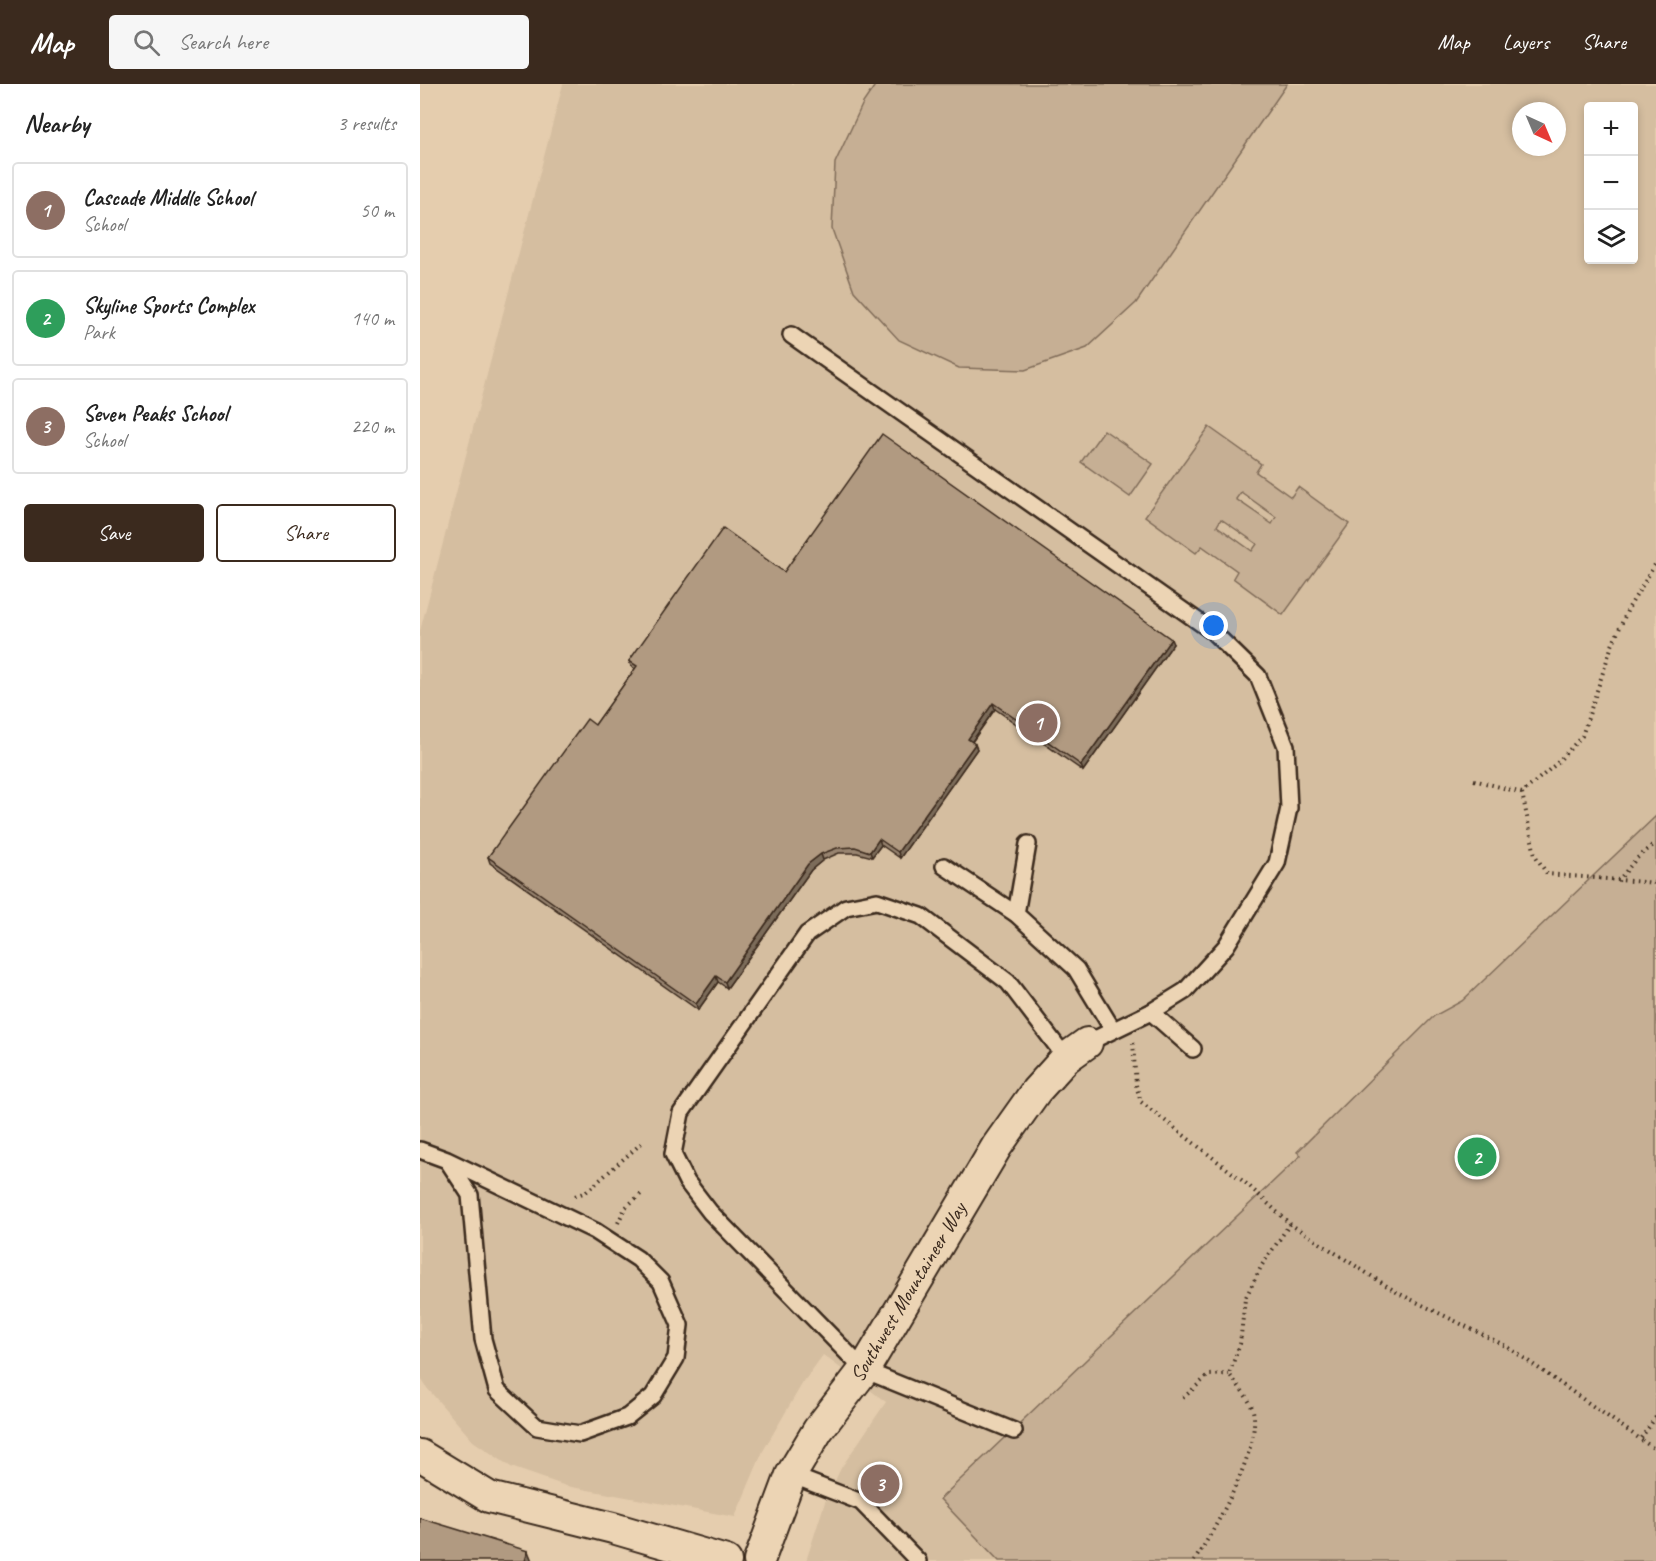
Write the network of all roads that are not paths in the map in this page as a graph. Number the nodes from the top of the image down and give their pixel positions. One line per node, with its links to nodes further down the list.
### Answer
1 (791, 335): 5 (lane)
2 (1028, 844): 4 (lane)
3 (945, 866): 4 (lane)
4 (1016, 914): 6 (lane)
5 (1151, 1012): 6 (lane); 7 (lane)
6 (1089, 1044): 10 (street, Southwest Mountaineer Way); 10 (lane)
7 (1193, 1049)
8 (420, 1150): 9 (lane)
9 (447, 1160): 9 (lane)
10 (864, 1370): 11 (lane); 13 (street, Southwest Mountaineer Way)
11 (1014, 1431)
12 (420, 1455): 14 (street)
13 (791, 1475): 15 (street, Southwest Mountaineer Way); 16 (lane)
14 (726, 1561)
15 (759, 1561)
16 (918, 1561)

